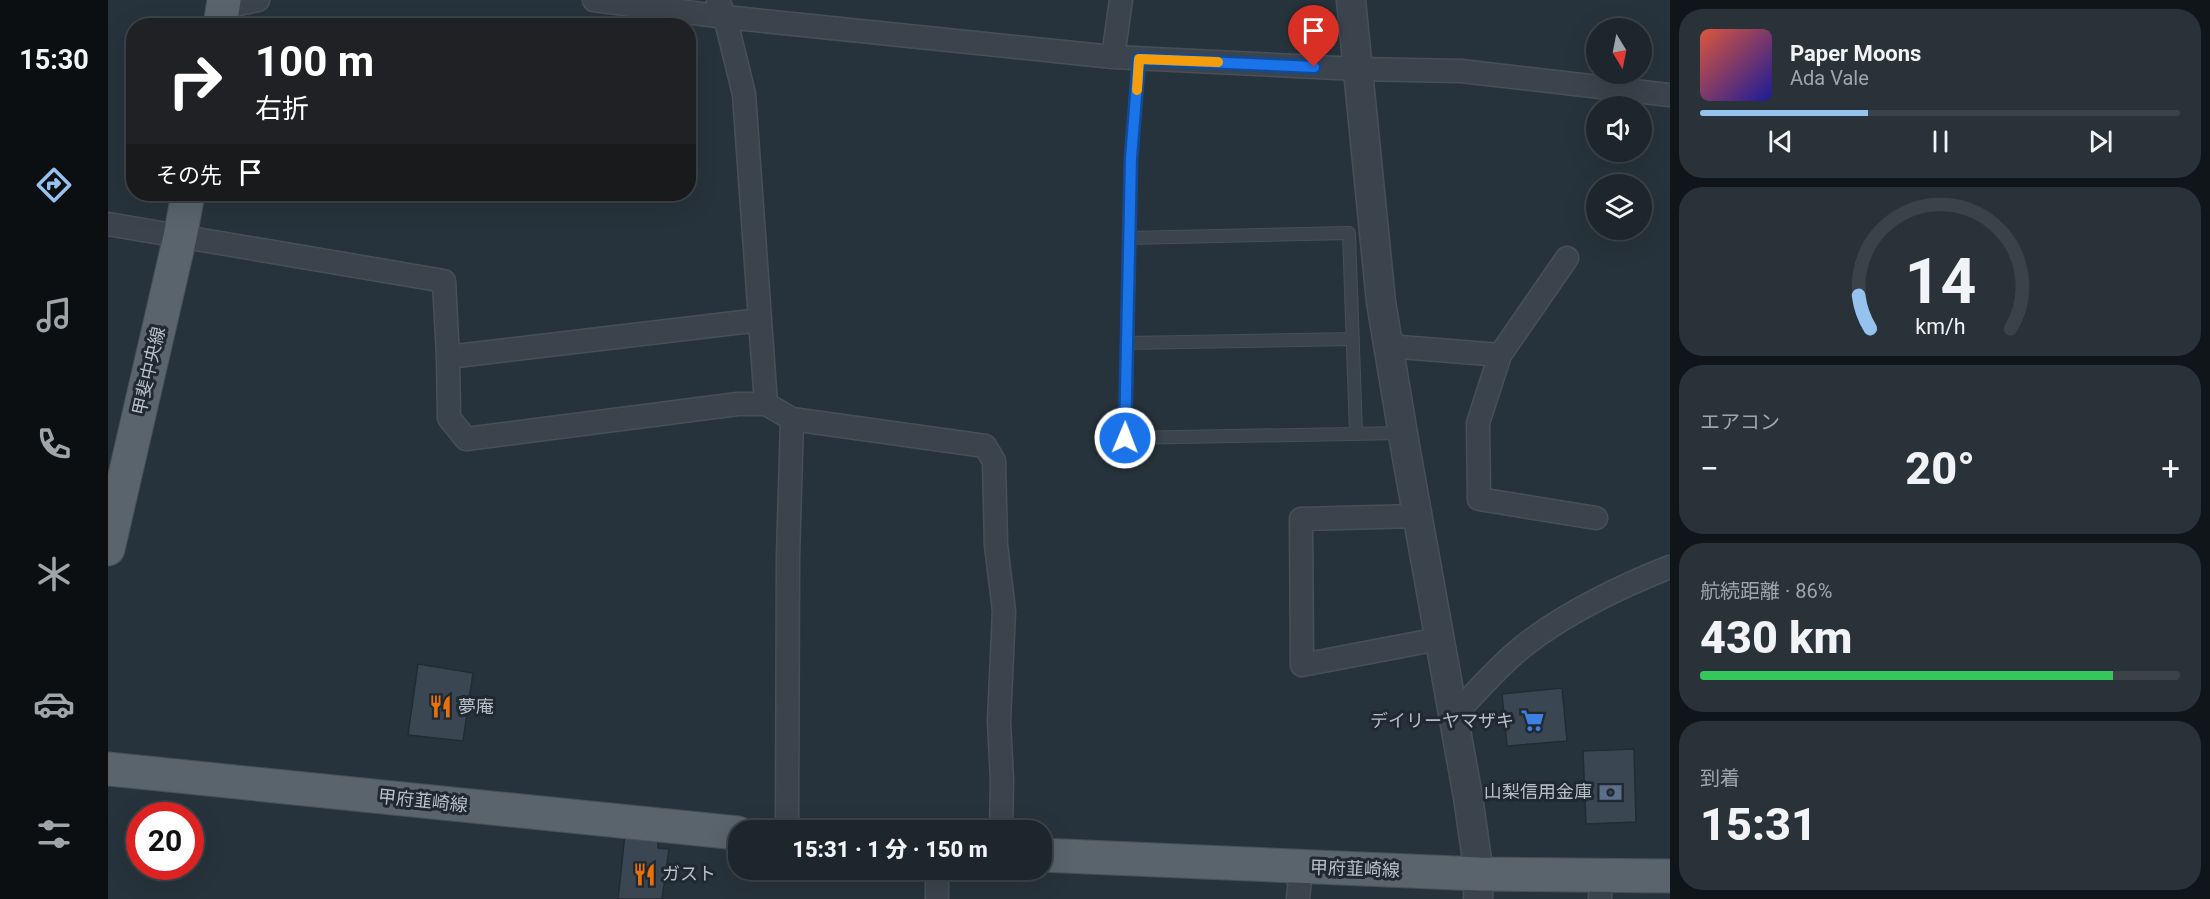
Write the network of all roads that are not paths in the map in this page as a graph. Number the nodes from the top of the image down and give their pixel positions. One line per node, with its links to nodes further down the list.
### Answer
1 (258, 0): 6 (street)
2 (594, 0): 5 (street)
3 (1121, 0): 7 (street)
4 (1351, 0): 9 (street)
5 (722, 9): 7 (street); 16 (street)
6 (223, 11)
7 (1113, 57): 8 (street)
8 (1139, 59): 9 (street); 14 (lane)
9 (1357, 69): 10 (street); 19 (street)
10 (1670, 95)
11 (187, 201): 13 (main road, 甲斐中央線)
12 (108, 224): 13 (street)
13 (180, 237): 21 (street); 28 (main road, 甲斐中央線)
14 (1130, 238): 17 (lane); 18 (lane)
15 (1567, 258): 20 (street)
16 (760, 320): 21 (street); 22 (street)
17 (1353, 339): 18 (lane); 25 (lane)
18 (1127, 343): 25 (lane)
19 (1388, 346): 20 (street); 24 (street)
20 (1500, 355): 27 (street)
21 (448, 357): 22 (street)
22 (766, 404): 23 (street)
23 (792, 419): 33 (street); 34 (street)
24 (1402, 432): 25 (lane); 26 (street)
25 (1356, 433)
26 (1417, 516): 30 (street); 30 (street)
27 (1596, 518)
28 (108, 549)
29 (1670, 567): 31 (street)
30 (1439, 639): 31 (street)
31 (1454, 716): 40 (street)
32 (108, 770): 35 (main road, 甲府韮崎線)
33 (787, 820)
34 (1001, 820)
35 (728, 832)
36 (1052, 856): 37 (main road, 甲府韮崎線)
37 (1300, 867): 40 (main road, 甲府韮崎線); 43 (street)
38 (1670, 876): 41 (main road, 甲府韮崎線)
39 (937, 880): 42 (street)
40 (1478, 886): 41 (main road, 甲府韮崎線)
41 (1600, 887)
42 (937, 899)
43 (1298, 899)

